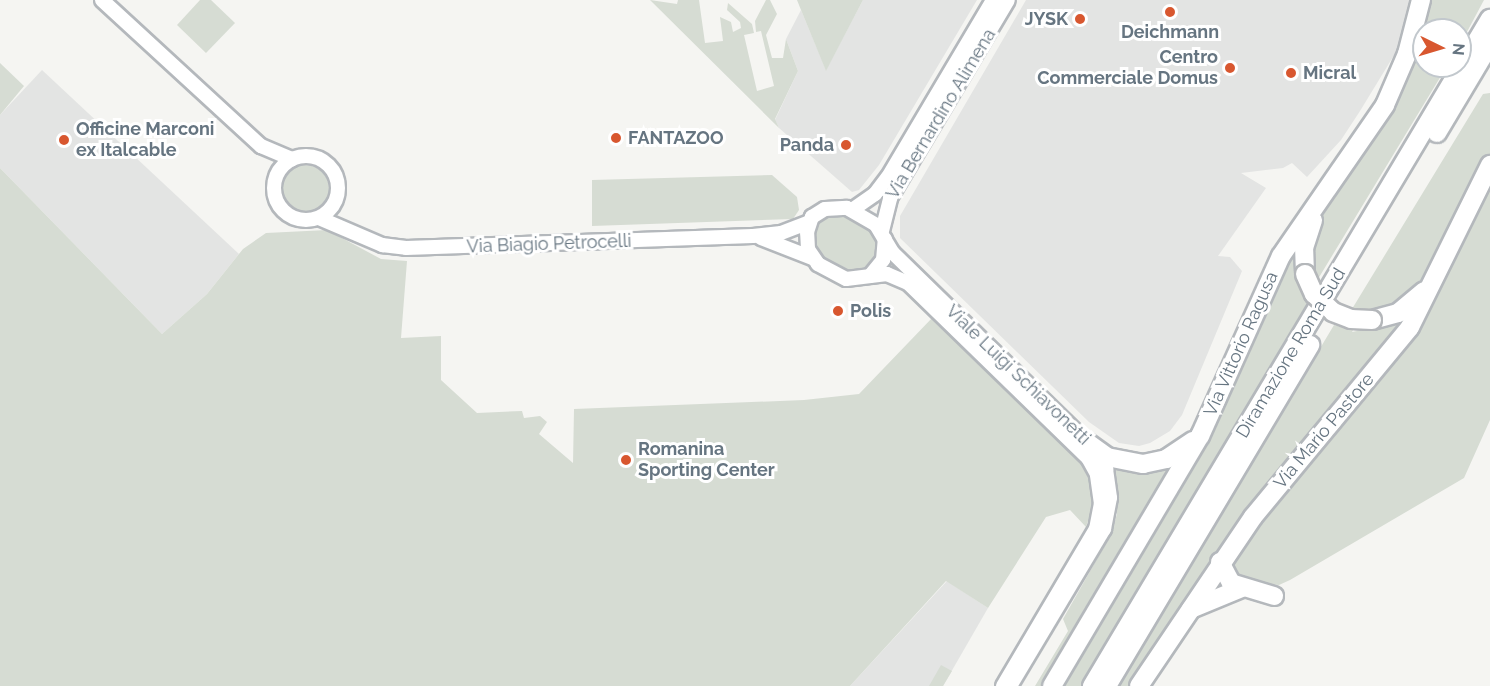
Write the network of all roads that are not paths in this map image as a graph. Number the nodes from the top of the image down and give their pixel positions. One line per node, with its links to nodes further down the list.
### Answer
1 (102, 0): 7 (street)
2 (993, 0): 13 (street, Via Bernardino Alimena)
3 (1008, 0): 17 (street, Via Bernardino Alimena)
4 (1421, 0): 11 (highway, Via Vittorio Ragusa)
5 (1490, 19): 31 (highway, Diramazione Roma Sud)
6 (1490, 44): 32 (highway, Diramazione Roma Sud)
7 (261, 146): 8 (street); 10 (street)
8 (292, 159): 10 (street); 12 (street)
9 (1490, 165): 20 (highway, Via Mario Pastore)
10 (275, 177): 14 (street)
11 (1330, 186): 20 (highway, bridge); 22 (highway, Via Vittorio Ragusa)
12 (336, 200): 14 (street); 16 (street)
13 (852, 210): 15 (street); 17 (street, Viale Luigi Schiavonetti)
14 (319, 218): 16 (street, Via Biagio Petrocelli)
15 (809, 222): 18 (street, Via Biagio Petrocelli); 19 (street)
16 (350, 228): 18 (street, Via Biagio Petrocelli)
17 (883, 234): 21 (street); 23 (street, Viale Luigi Schiavonetti)
18 (753, 236): 19 (street, Via Biagio Petrocelli)
19 (812, 258): 21 (street, Viale Luigi Schiavonetti)
20 (1444, 262): 24 (highway, Via Mario Pastore)
21 (870, 276): 28 (street, Viale Luigi Schiavonetti)
22 (1200, 436): 23 (highway); 30 (highway, Via Vittorio Ragusa)
23 (1088, 443): 29 (street, Viale Luigi Schiavonetti)
24 (1220, 562): 25 (highway); 27 (highway, Via Mario Pastore)
25 (1242, 588): 26 (highway); 27 (highway)
26 (1274, 596)
27 (1188, 611): 33 (highway, Via Mario Pastore)
28 (1003, 686)
29 (1010, 686)
30 (1052, 686)
31 (1092, 686)
32 (1107, 686)
33 (1139, 686)

